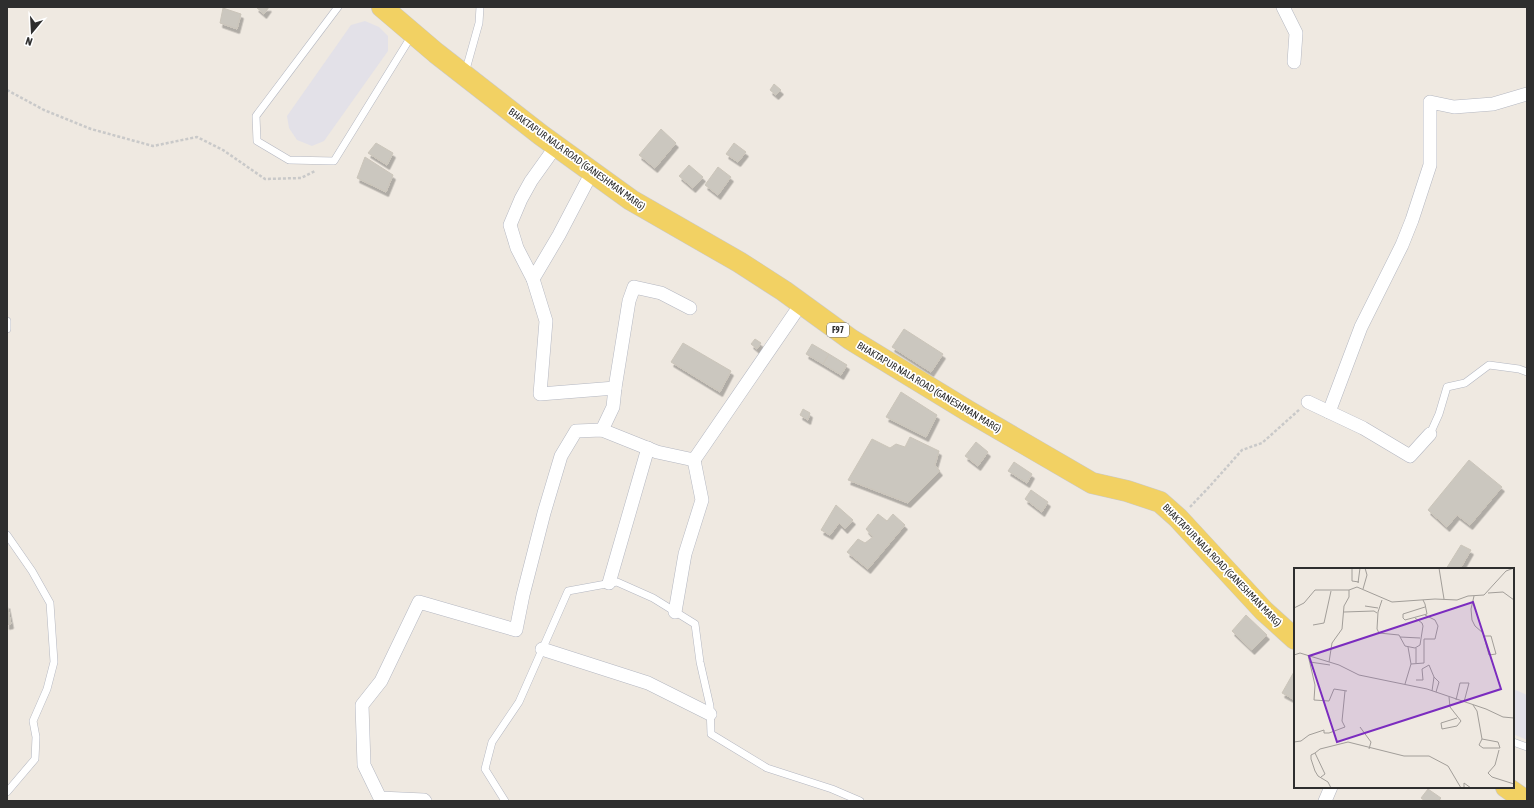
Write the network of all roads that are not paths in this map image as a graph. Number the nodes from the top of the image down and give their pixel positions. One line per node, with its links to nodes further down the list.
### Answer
1 (338, 7): 5 (lane)
2 (382, 7): 5 (main road, BHAKTAPUR NALA ROAD (GANESHMAN MARG) / F97)
3 (480, 7): 7 (lane)
4 (1283, 7): 6 (street)
5 (414, 32): 7 (main road, BHAKTAPUR NALA ROAD (GANESHMAN MARG) / F97)
6 (1294, 62)
7 (464, 75): 9 (main road, BHAKTAPUR NALA ROAD (GANESHMAN MARG) / F97)
8 (1527, 94): 19 (street)
9 (556, 146): 10 (main road, BHAKTAPUR NALA ROAD (GANESHMAN MARG) / F97); 11 (street)
10 (592, 172): 11 (street); 12 (main road, BHAKTAPUR NALA ROAD (GANESHMAN MARG) / F97)
11 (533, 279): 17 (street)
12 (802, 304): 23 (street); 27 (main road, BHAKTAPUR NALA ROAD (GANESHMAN MARG) / F97)
13 (690, 308): 17 (street)
14 (7, 321): 15 (lane)
15 (7, 330)
16 (1527, 372): 21 (lane)
17 (615, 388): 20 (street)
18 (1308, 402): 19 (street)
19 (1329, 412): 21 (street)
20 (602, 430): 22 (street); 35 (street)
21 (1430, 434)
22 (648, 448): 23 (street); 25 (street)
23 (694, 460): 26 (street)
24 (7, 535): 34 (lane)
25 (609, 583): 26 (lane); 28 (lane)
26 (675, 612): 29 (lane)
27 (1294, 637)
28 (542, 650): 29 (street); 36 (lane)
29 (710, 714): 37 (lane)
30 (1514, 742): 31 (lane)
31 (1527, 747)
32 (1331, 788): 38 (street)
33 (1507, 788): 39 (main road)
34 (7, 792)
35 (425, 801)
36 (505, 801)
37 (860, 801)
38 (1325, 801)
39 (1526, 801)

